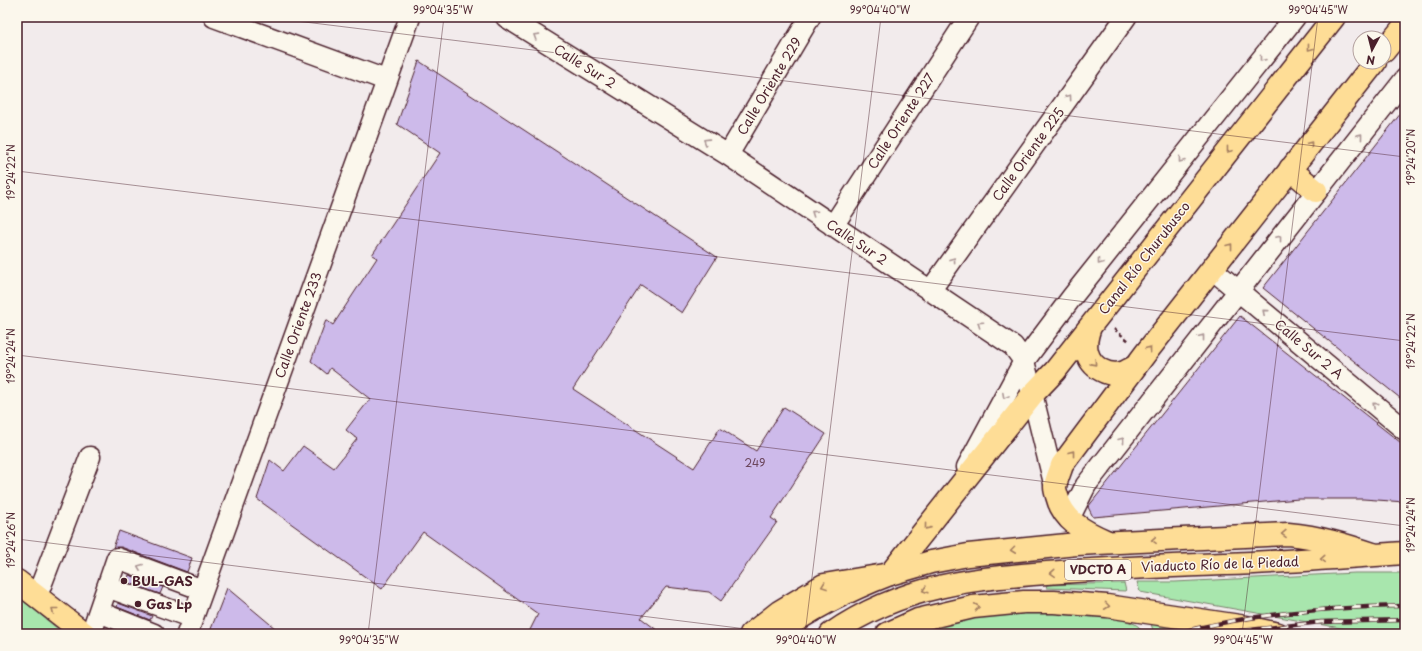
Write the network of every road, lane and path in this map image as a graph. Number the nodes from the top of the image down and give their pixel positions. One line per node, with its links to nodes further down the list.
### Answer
1 (214, 17): 13 (street)
2 (410, 17): 13 (street, Calle Oriente 233)
3 (506, 17): 14 (street, Calle Sur 2, one-way to 3)
4 (810, 17): 14 (street, Calle Oriente 229)
5 (969, 17): 17 (street, Calle Oriente 227)
6 (1126, 17): 20 (street, Calle Oriente 225, one-way to 6)
7 (1295, 17): 23 (street, Canal Río Churubusco, one-way to 23)
8 (1334, 17): 21 (main road, Canal Río Churubusco, one-way to 21)
9 (1405, 25): 10 (main road)
10 (1392, 41)
11 (1369, 70): 15 (main road, one-way to 11)
12 (1405, 79): 16 (street, one-way to 12)
13 (386, 80): 36 (street, Calle Oriente 233)
14 (728, 155): 17 (street, Calle Sur 2, one-way to 14)
15 (1290, 169): 16 (main road); 18 (main road, one-way to 15)
16 (1316, 191): 19 (street, one-way to 16)
17 (833, 226): 20 (street, Calle Sur 2)
18 (1212, 269): 19 (street, Calle Sur 2 A); 22 (main road, one-way to 18)
19 (1238, 290): 25 (street, Calle Sur 2 A, one-way to 19); 29 (street, one-way to 19)
20 (930, 291): 23 (street, Calle Sur 2, one-way to 20)
21 (1094, 322): 22 (path); 22 (main road, one-way to 22); 24 (main road, Canal Río Churubusco)
22 (1141, 360): 27 (main road, one-way to 22)
23 (1024, 362): 24 (street, Calle Sur 2); 28 (street, Canal Río Churubusco, one-way to 28)
24 (1032, 395): 27 (street, Calle Sur 2); 28 (main road, Canal Río Churubusco)
25 (1405, 430)
26 (90, 457): 37 (street)
27 (1055, 487): 29 (main road, Calle Sur 2)
28 (951, 497): 33 (main road, Canal Río Churubusco, one-way to 33)
29 (1069, 519): 30 (main road, Calle Sur 2)
30 (1108, 542): 32 (main road, one-way to 30); 33 (main road, one-way to 33)
31 (1405, 553): 32 (main road, Viaducto Río de la Piedad / VDCTO A)
32 (1376, 555): 45 (main road, Viaducto Río de la Piedad / VDCTO A, one-way to 45)
33 (890, 574): 43 (main road, one-way to 43); 44 (main road)
34 (17, 581): 37 (main road)
35 (107, 587): 36 (street, one-way to 35); 38 (street); 39 (street)
36 (203, 590): 39 (street, Calle Oriente 233)
37 (37, 596): 40 (main road, one-way to 37)
38 (98, 612): 41 (street); 42 (street)
39 (190, 626)
40 (85, 634)
41 (91, 634)
42 (154, 634)
43 (751, 634)
44 (776, 634)
45 (831, 634)
46 (887, 634): 47 (main road, one-way to 47)
47 (1278, 634)

